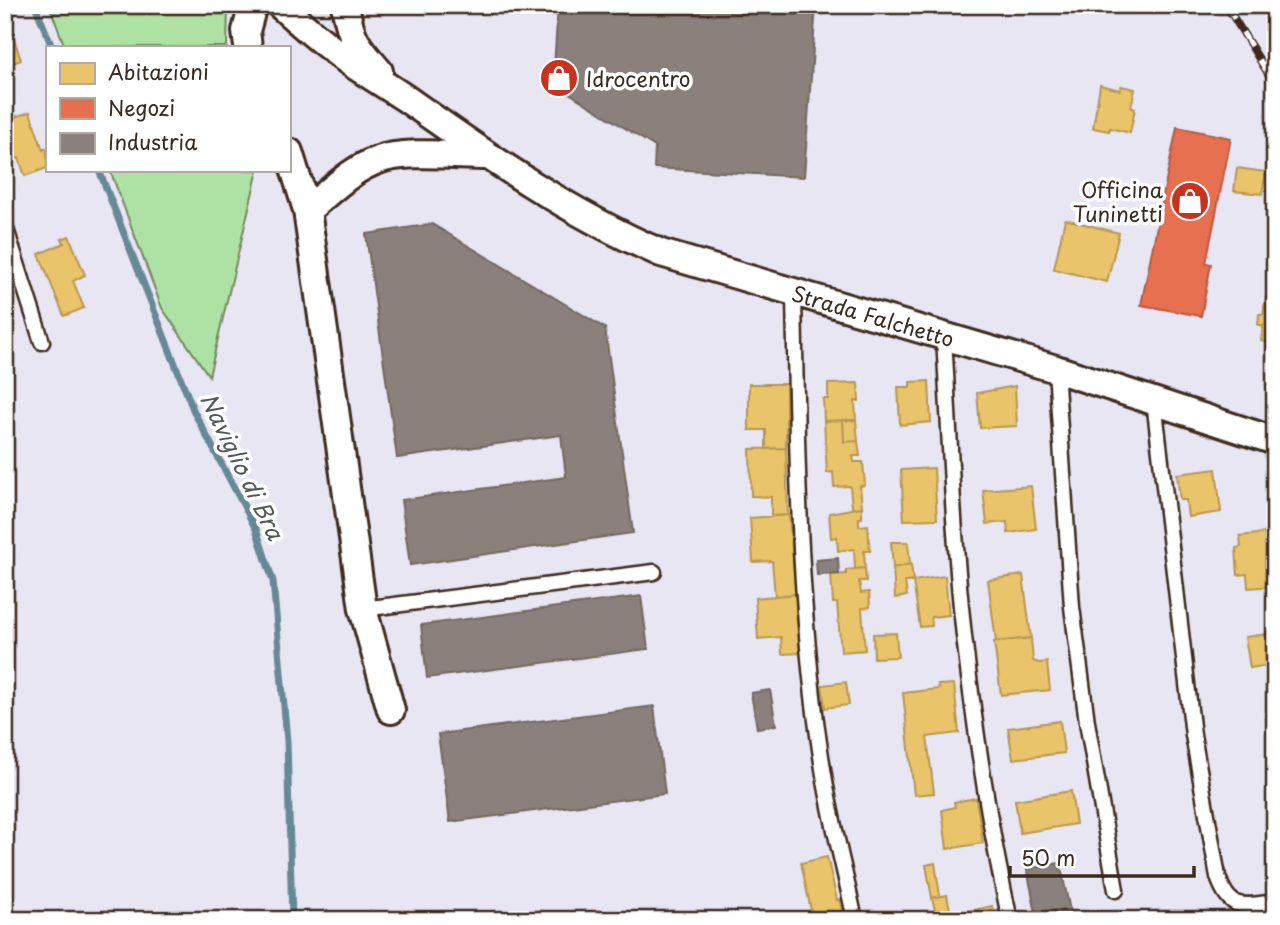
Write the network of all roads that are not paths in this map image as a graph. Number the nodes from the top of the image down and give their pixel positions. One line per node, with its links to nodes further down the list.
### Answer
1 (253, 5): 4 (street)
2 (280, 5): 5 (street, Strada Falchetto)
3 (345, 5): 5 (street, Strada Falchetto)
4 (248, 46)
5 (401, 95): 7 (street, Strada Falchetto)
6 (290, 155): 8 (street)
7 (486, 156): 8 (street); 10 (street, Strada Falchetto)
8 (307, 209): 17 (street)
9 (5, 226): 12 (lane)
10 (794, 294): 11 (street, Strada Falchetto); 21 (lane)
11 (944, 338): 13 (street, Strada Falchetto); 22 (lane)
12 (42, 342)
13 (1056, 369): 14 (street, Strada Falchetto); 19 (lane)
14 (1154, 401): 15 (street, Strada Falchetto); 20 (lane)
15 (1275, 441)
16 (654, 572): 17 (lane)
17 (363, 610): 18 (street)
18 (391, 710)
19 (1116, 890)
20 (1275, 902)
21 (855, 920)
22 (1010, 920)

